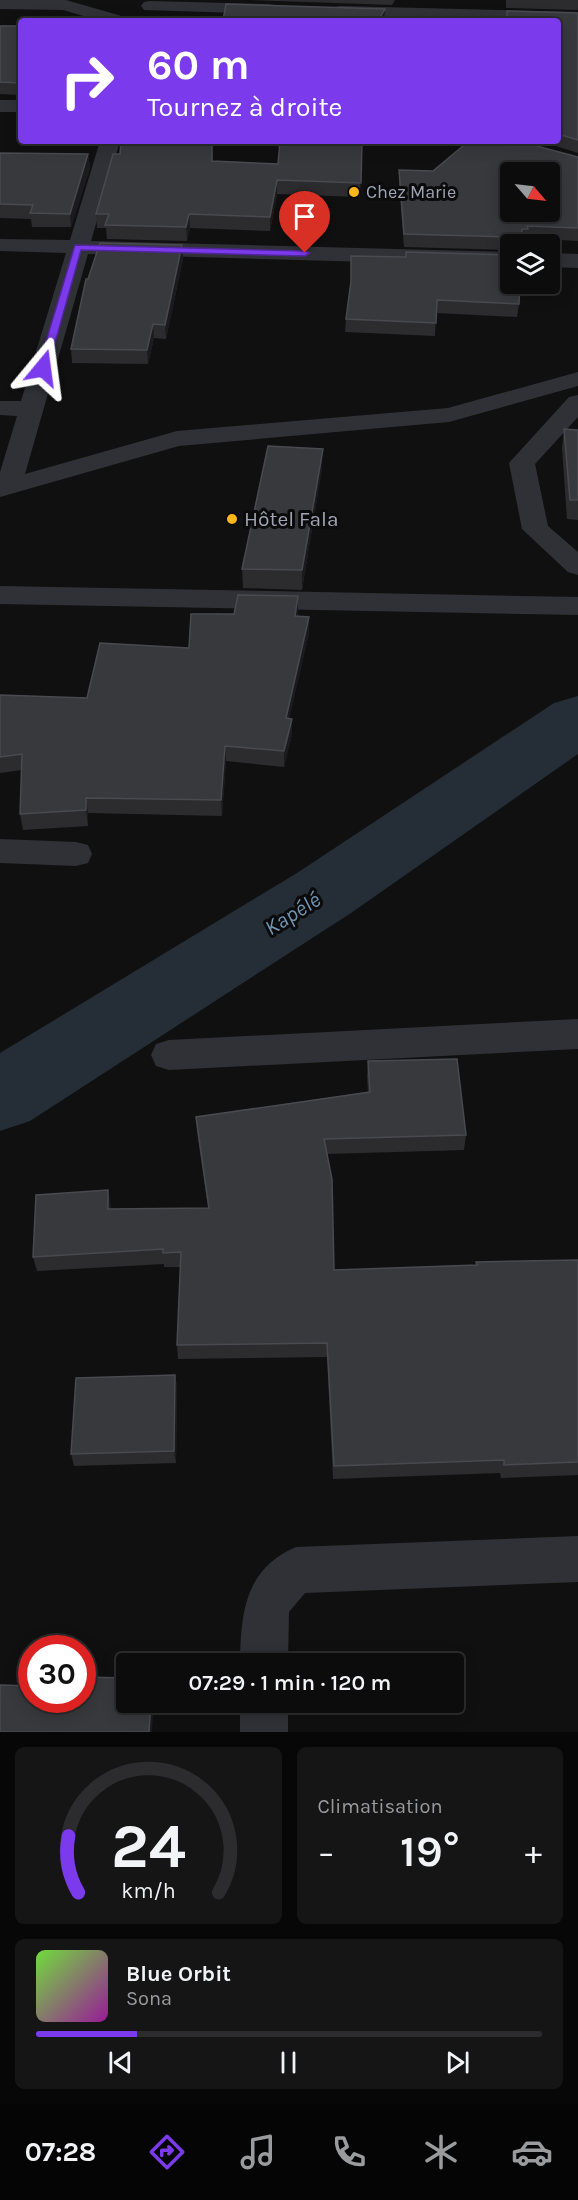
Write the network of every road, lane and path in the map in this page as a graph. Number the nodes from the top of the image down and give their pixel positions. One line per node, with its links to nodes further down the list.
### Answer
1 (56, 2): 2 (street); 7 (street)
2 (0, 4)
3 (150, 9): 4 (street)
4 (281, 9)
5 (328, 10): 6 (street)
6 (578, 17)
7 (109, 18)
8 (0, 106): 9 (street)
9 (18, 106)
10 (109, 144): 12 (street)
11 (0, 245): 12 (street)
12 (78, 247): 13 (street); 19 (street)
13 (500, 259)
14 (560, 260): 15 (street)
15 (578, 261)
16 (578, 379): 20 (street)
17 (578, 402): 21 (street)
18 (0, 408): 19 (street)
19 (32, 409): 20 (street)
20 (4, 487)
21 (578, 566)
22 (0, 595): 23 (street)
23 (578, 606)
24 (0, 851): 25 (street)
25 (76, 854)
26 (578, 1034): 27 (street)
27 (169, 1055)
28 (578, 1559): 29 (street)
29 (264, 1653)
30 (264, 1713): 31 (street)
31 (264, 1732)

